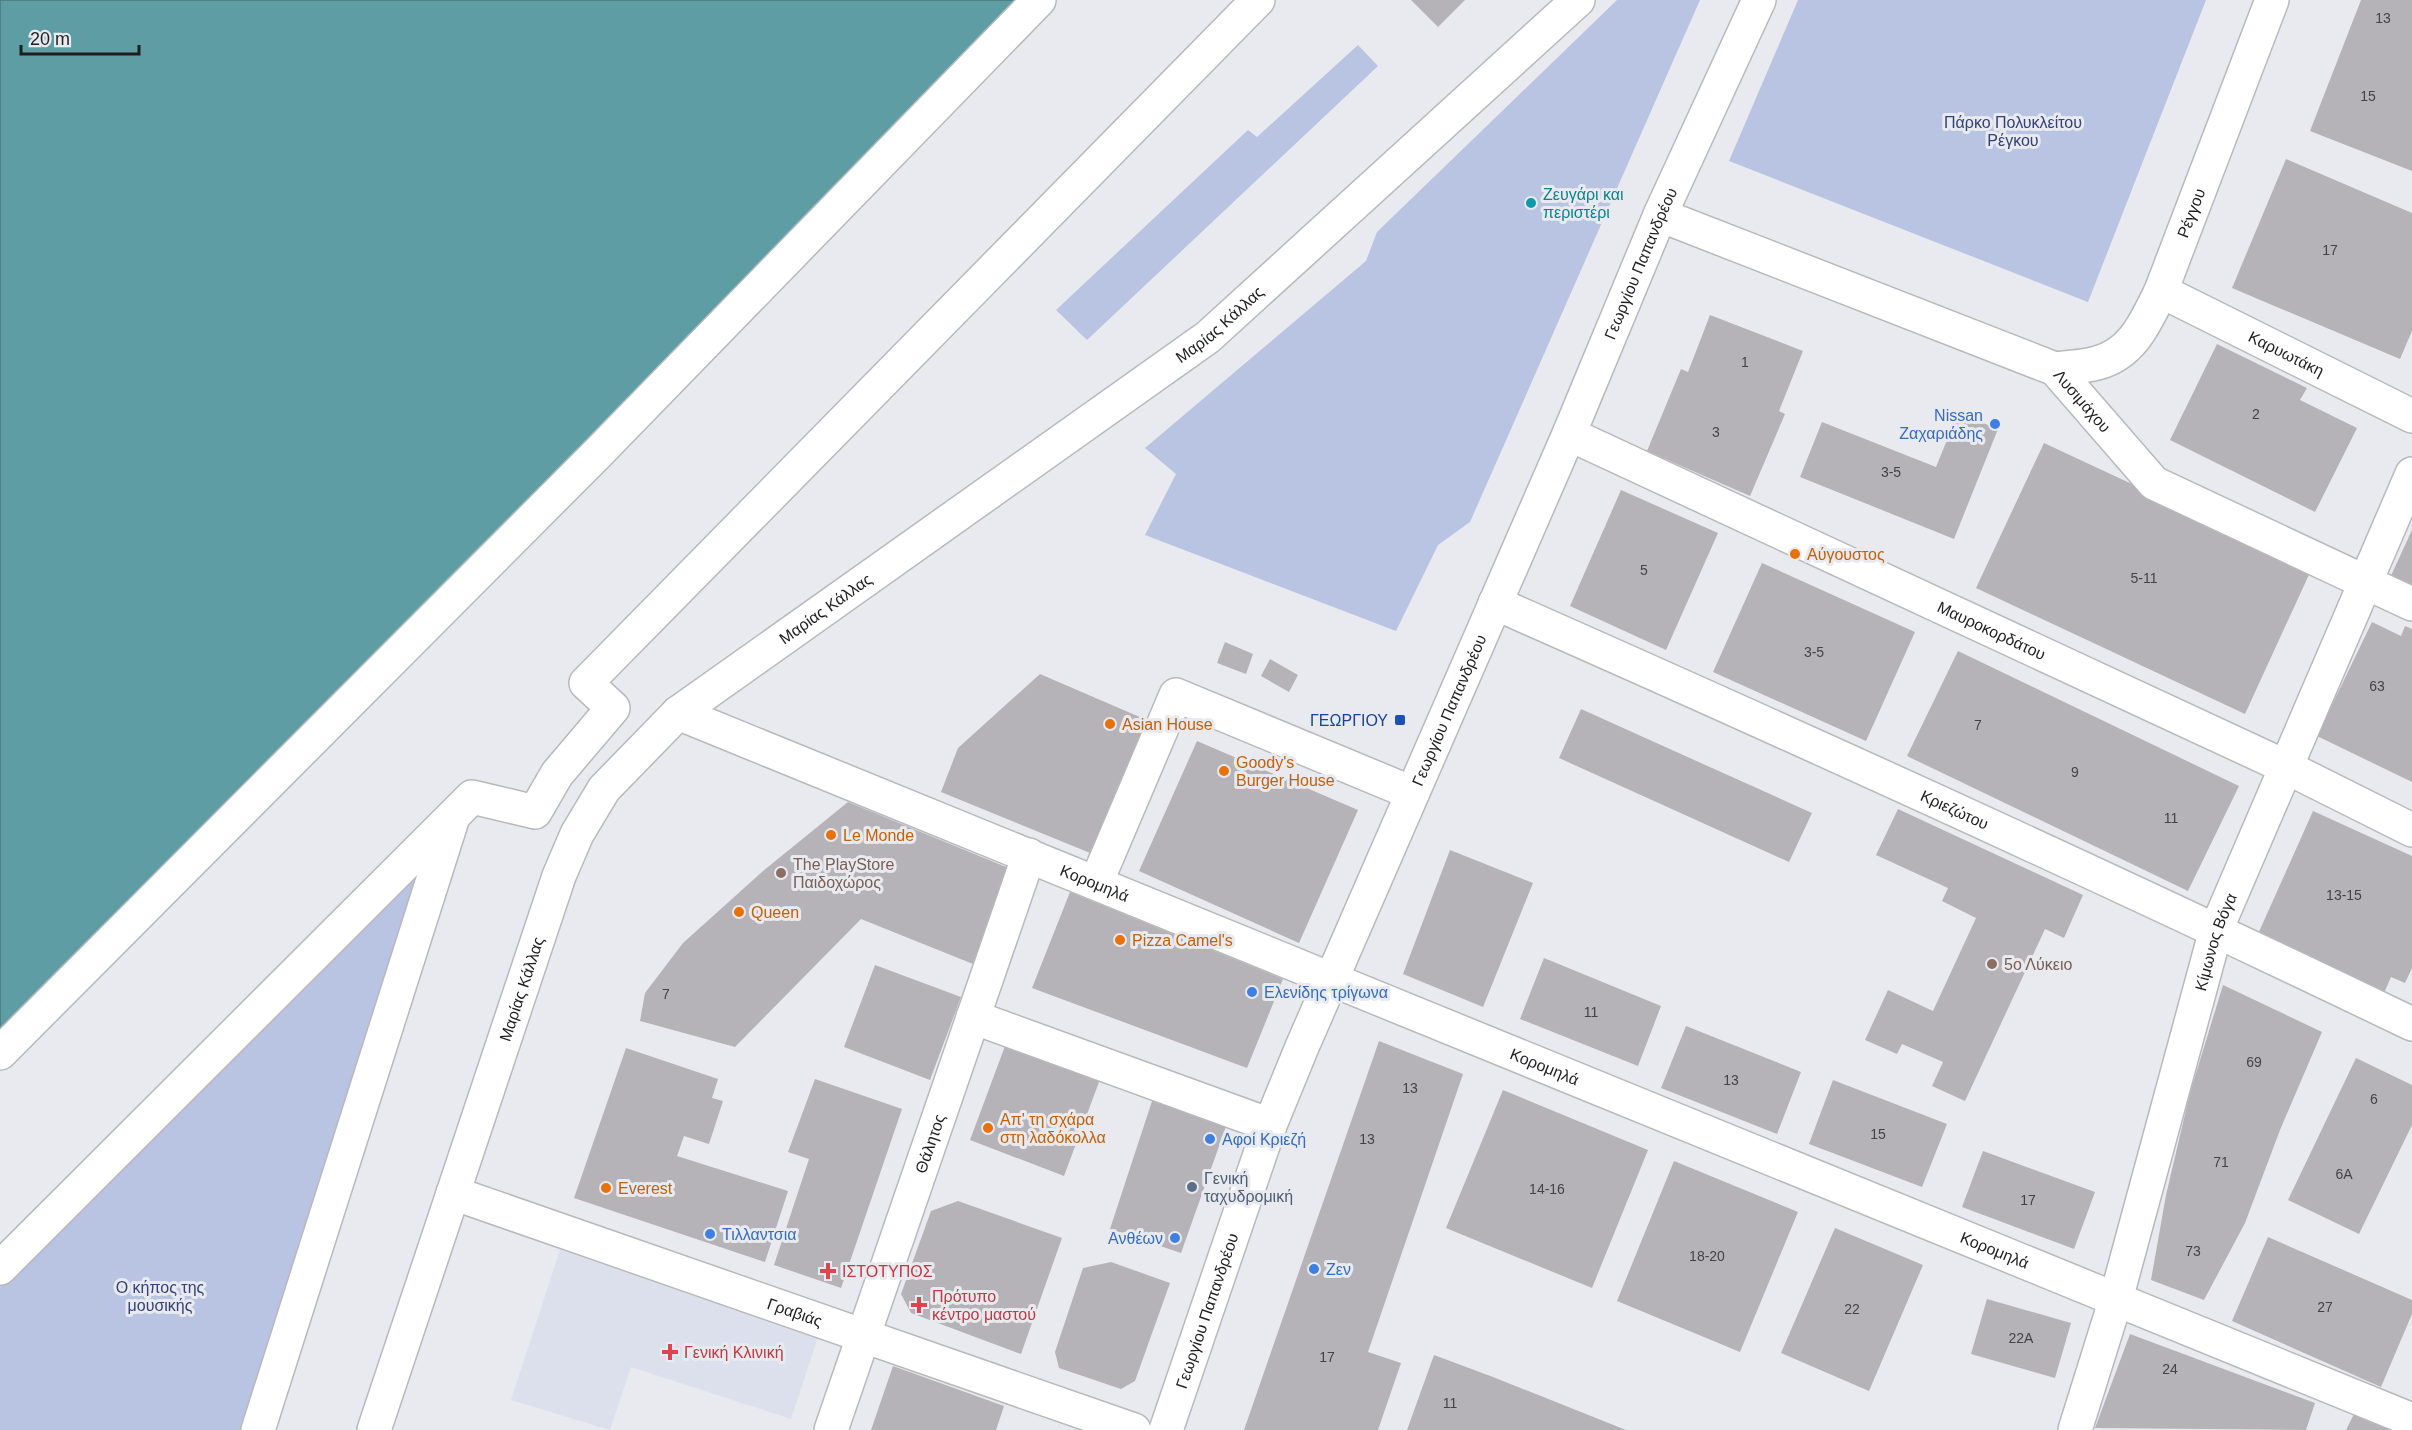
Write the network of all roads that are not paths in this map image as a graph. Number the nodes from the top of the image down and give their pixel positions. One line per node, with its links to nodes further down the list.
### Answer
1 (1039, 0): 28 (street)
2 (1258, 0): 16 (street)
3 (1578, 0): 15 (street, Μαρίας Κάλλας)
4 (1759, 0): 6 (street, Γεωργίου Παπανδρέου)
5 (2272, 0): 7 (street, Ρέγγου)
6 (1660, 215): 8 (street, Λυσιμάχου); 10 (street, Γεωργίου Παπανδρέου)
7 (2161, 291): 8 (street, Ρέγγου); 9 (street, Καρυωτάκη)
8 (2055, 369): 12 (street, Λυσιμάχου)
9 (2412, 416)
10 (1569, 435): 13 (street, Γεωργίου Παπανδρέου); 17 (street, Μαυροκορδάτου)
11 (2412, 474): 12 (street, Κίμωνος Βόγα)
12 (2366, 583): 14 (street, Λυσιμάχου); 17 (street, Κίμωνος Βόγα)
13 (1495, 603): 19 (street, Γεωργίου Παπανδρέου); 24 (street, Κριεζώτου)
14 (2412, 604)
15 (678, 713): 18 (street, Μαρίας Κάλλας); 22 (street, Κορομηλά)
16 (569, 759): 18 (street); 20 (street)
17 (2286, 767): 21 (street, Μαυροκορδάτου); 24 (street, Κίμωνος Βόγα)
18 (604, 789): 30 (street, Μαρίας Κάλλας)
19 (1412, 793): 23 (street); 25 (street, Γεωργίου Παπανδρέου)
20 (453, 816): 31 (street); 35 (street)
21 (2412, 830)
22 (1029, 855): 23 (street, Κορομηλά); 26 (street, Θάλητος)
23 (1096, 883): 25 (street, Κορομηλά)
24 (2216, 930): 27 (street, Κριεζώτου); 32 (street, Κίμωνος Βόγα)
25 (1331, 980): 29 (street, Γεωργίου Παπανδρέου); 32 (street, Κορομηλά)
26 (973, 1017): 29 (street); 33 (street, Θάλητος)
27 (2412, 1024)
28 (0, 1053)
29 (1270, 1125): 39 (street, Γεωργίου Παπανδρέου)
30 (453, 1193): 33 (street, Γραβιάς); 36 (street, Μαρίας Κάλλας)
31 (0, 1268)
32 (2116, 1299): 34 (street, Κορομηλά); 40 (street, Κίμωνος Βόγα)
33 (863, 1335): 37 (street, Θάλητος); 38 (street, Γραβιάς)
34 (2412, 1420)
35 (258, 1430)
36 (374, 1430)
37 (831, 1430)
38 (1134, 1430)
39 (1166, 1430)
40 (2074, 1430)

